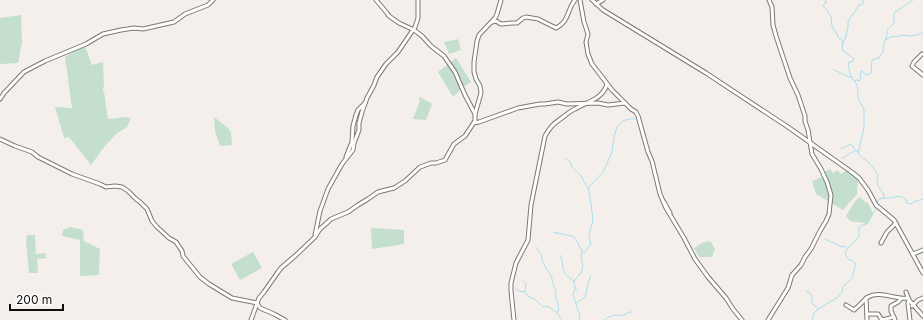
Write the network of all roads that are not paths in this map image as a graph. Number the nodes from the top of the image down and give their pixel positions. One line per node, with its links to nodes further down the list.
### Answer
1 (213, 0): 16 (street)
2 (376, 0): 12 (street)
3 (418, 0): 12 (street)
4 (501, 0): 11 (street)
5 (575, 0): 11 (street)
6 (580, 0): 15 (street)
7 (592, 0): 10 (street)
8 (603, 0): 10 (street)
9 (769, 0): 23 (street)
10 (596, 4): 23 (street)
11 (492, 22): 20 (street)
12 (414, 30): 17 (street); 20 (street)
13 (923, 55): 14 (street)
14 (923, 75)
15 (607, 84): 18 (street); 19 (street)
16 (0, 98)
17 (366, 102): 24 (street); 24 (street)
18 (587, 103): 19 (street); 21 (street); 45 (street)
19 (625, 103): 46 (street)
20 (475, 114): 21 (street)
21 (474, 123): 26 (street)
22 (0, 139): 36 (street)
23 (809, 142): 25 (street); 47 (street)
24 (346, 159): 26 (street)
25 (896, 224): 27 (street); 29 (street)
26 (314, 237): 36 (street)
27 (881, 243)
28 (923, 250): 29 (street)
29 (913, 254): 30 (street)
30 (923, 273)
31 (906, 292): 35 (street)
32 (866, 298): 34 (street); 37 (street); 40 (street)
33 (923, 298): 38 (street)
34 (901, 299): 35 (street); 42 (street)
35 (909, 299): 38 (street); 39 (street)
36 (257, 302): 43 (street); 44 (street)
37 (846, 305)
38 (913, 305): 39 (street); 41 (street)
39 (909, 308): 49 (street)
40 (867, 314): 42 (street); 48 (street)
41 (923, 316)
42 (895, 319)
43 (251, 320)
44 (285, 320)
45 (514, 320)
46 (742, 320)
47 (768, 320)
48 (867, 320)
49 (910, 320)

